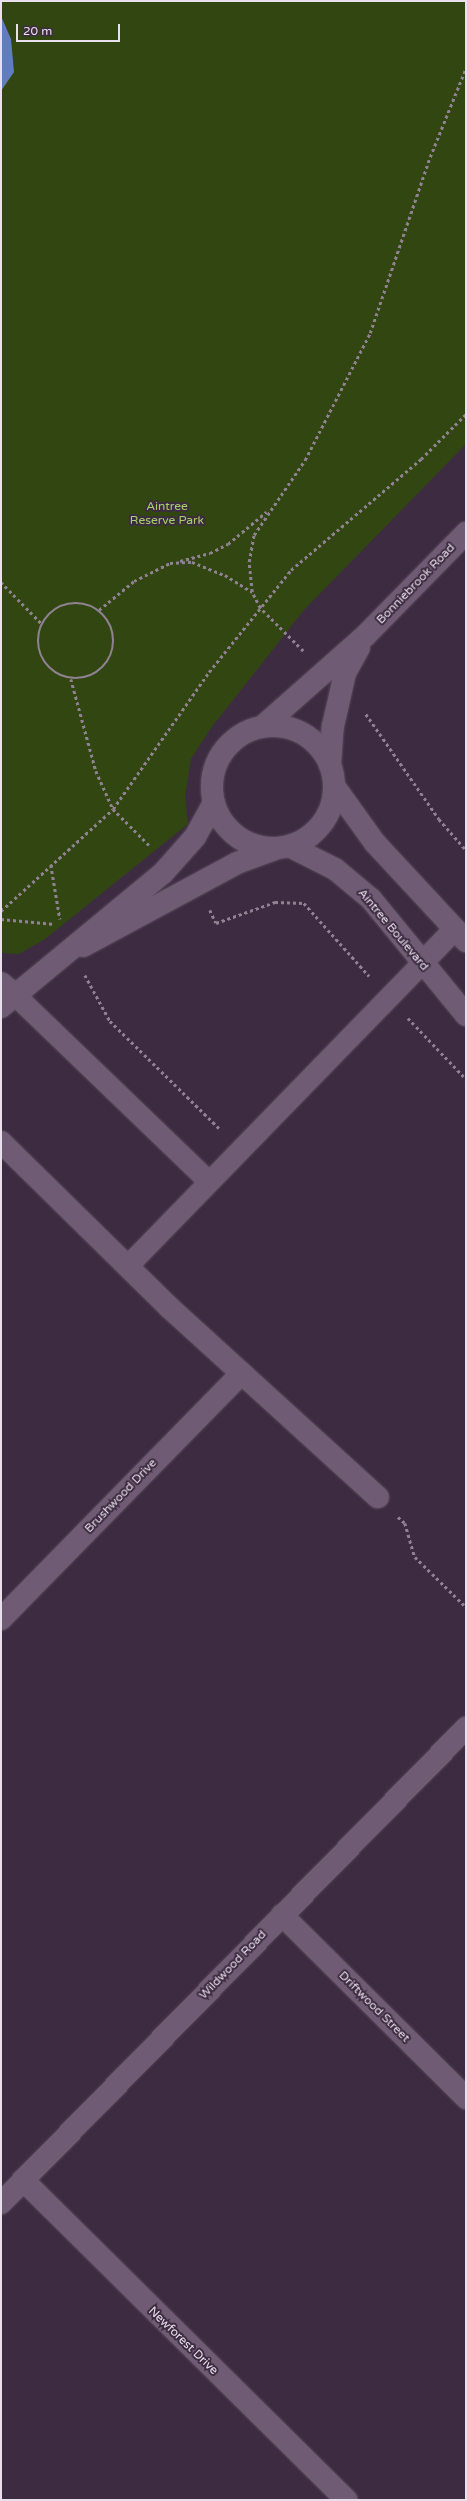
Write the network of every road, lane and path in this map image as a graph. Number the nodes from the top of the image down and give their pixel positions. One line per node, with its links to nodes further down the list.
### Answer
1 (466, 68): 3 (path)
2 (466, 414): 8 (path)
3 (269, 510): 5 (path); 7 (path)
4 (466, 533): 11 (street, Bonniebrook Road)
5 (170, 563): 7 (path); 9 (path)
6 (1, 582): 10 (path)
7 (252, 592): 8 (path)
8 (260, 608): 12 (path); 19 (path)
9 (99, 610): 10 (path); 13 (path)
10 (42, 624): 13 (path)
11 (366, 635): 12 (street, Bonniebrook Road); 14 (street, Bonniebrook Road)
12 (324, 672): 15 (street, Bonniebrook Road)
13 (71, 679): 19 (path)
14 (341, 689): 16 (street, Bonniebrook Road); 21 (path)
15 (262, 727): 16 (street); 18 (street)
16 (330, 765): 17 (street)
17 (334, 786): 20 (street); 27 (street)
18 (214, 803): 20 (street); 22 (street)
19 (113, 809): 22 (path); 23 (path)
20 (285, 847): 24 (street); 29 (street, Aintree Boulevard)
21 (466, 850)
22 (172, 863): 30 (street)
23 (51, 864): 25 (path); 26 (path)
24 (196, 886): 28 (street); 31 (path)
25 (1, 911)
26 (1, 919)
27 (461, 935): 29 (street)
28 (73, 951): 30 (street); 37 (path)
29 (422, 963): 34 (lane); 35 (street, Aintree Boulevard)
30 (50, 964): 33 (street)
31 (369, 976): 32 (path); 34 (path)
32 (364, 982)
33 (6, 995): 39 (lane)
34 (389, 998): 36 (path); 39 (lane)
35 (466, 1016)
36 (466, 1080)
37 (223, 1124)
38 (1, 1142): 40 (street)
39 (208, 1181): 40 (lane)
40 (127, 1266): 41 (street)
41 (242, 1373): 42 (street); 44 (street, Brushwood Drive)
42 (378, 1497): 43 (path)
43 (466, 1607)
44 (1, 1618)
45 (466, 1728): 46 (street, Wildwood Road)
46 (282, 1915): 47 (street, Driftwood Street); 48 (street, Wildwood Road)
47 (466, 2098)
48 (23, 2180): 49 (street, Wildwood Road); 50 (street, Newforest Drive)
49 (1, 2203)
50 (346, 2500)

